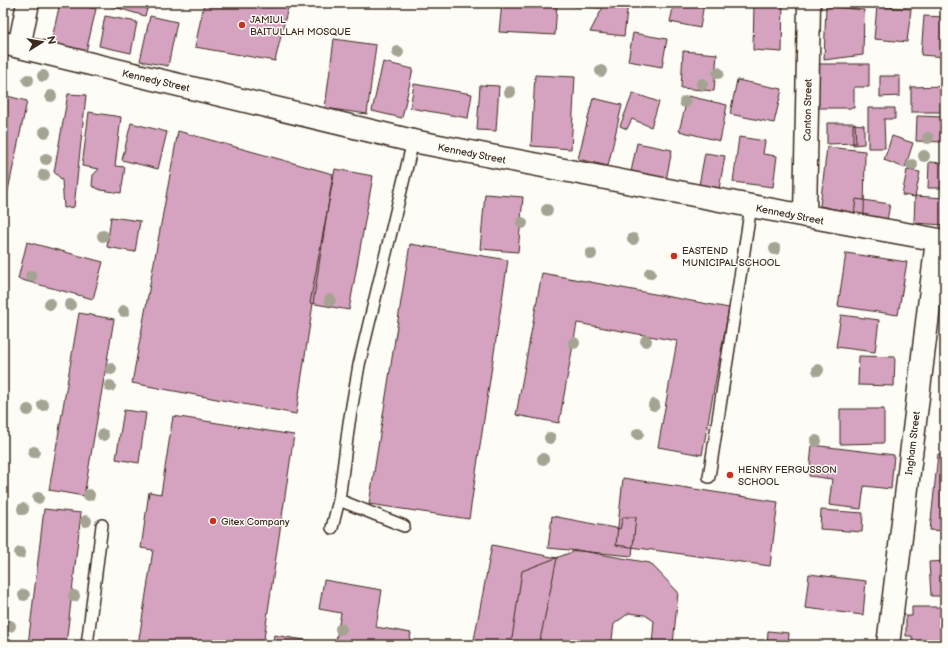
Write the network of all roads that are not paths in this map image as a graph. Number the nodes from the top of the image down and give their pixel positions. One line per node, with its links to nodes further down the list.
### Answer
1 (28, 3): 3 (street)
2 (809, 3): 6 (street, Canton Street)
3 (11, 45): 4 (street, Kennedy Street)
4 (413, 141): 5 (street, Kennedy Street); 9 (lane)
5 (751, 206): 6 (street, Kennedy Street); 8 (lane)
6 (805, 216): 7 (street, Kennedy Street)
7 (941, 241): 14 (street, Ingham Street)
8 (709, 477)
9 (339, 500): 11 (lane); 12 (lane)
10 (102, 525): 13 (lane)
11 (404, 526)
12 (332, 528)
13 (87, 645)
14 (888, 645)

